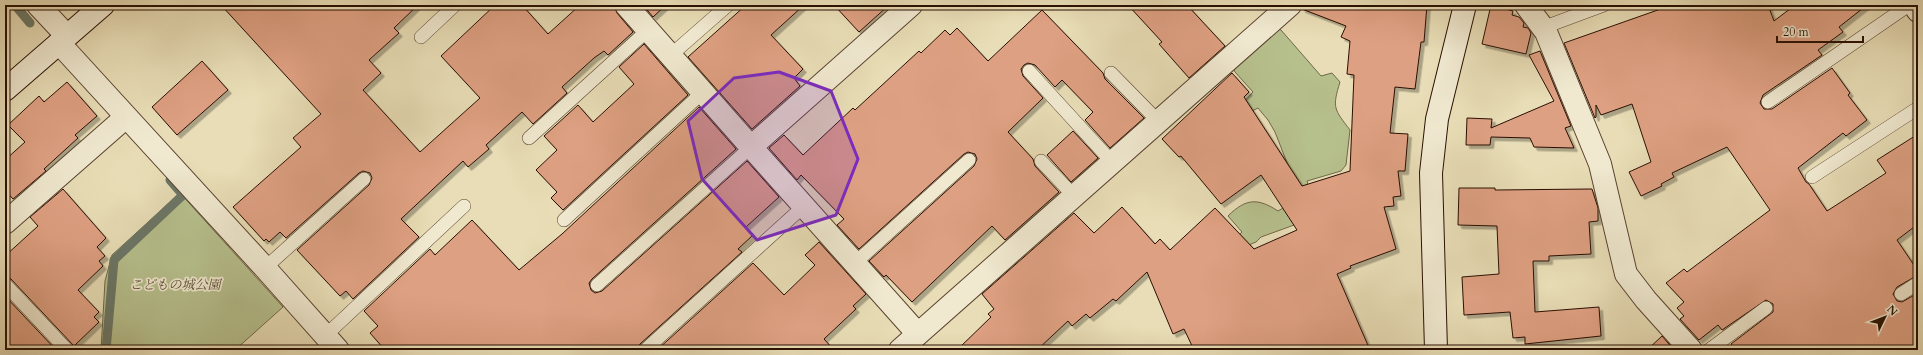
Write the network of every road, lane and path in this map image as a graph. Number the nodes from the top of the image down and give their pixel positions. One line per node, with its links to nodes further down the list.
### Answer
1 (38, 5): 15 (street)
2 (103, 5): 15 (street)
3 (455, 5): 14 (lane)
4 (626, 5): 13 (street)
5 (728, 5): 16 (lane)
6 (911, 5): 26 (street)
7 (1290, 5): 24 (street)
8 (1465, 5): 49 (street)
9 (1526, 5): 12 (street)
10 (1604, 5): 12 (lane)
11 (1915, 7): 21 (lane)
12 (1542, 28): 50 (street)
13 (648, 30): 16 (street); 25 (lane)
14 (421, 37)
15 (63, 40): 19 (street); 23 (street)
16 (670, 55): 20 (street)
17 (1028, 71): 29 (lane)
18 (1111, 73): 24 (lane)
19 (5, 90)
20 (703, 92): 26 (street); 35 (lane)
21 (1768, 102)
22 (1918, 108): 30 (lane)
23 (126, 117): 36 (street); 38 (street)
24 (1158, 121): 29 (street)
25 (529, 138)
26 (751, 146): 34 (street); 41 (lane)
27 (969, 160): 37 (lane)
28 (1041, 161): 32 (lane)
29 (1112, 162): 32 (street)
30 (1812, 177)
31 (364, 179): 38 (lane)
32 (1074, 196): 44 (street)
33 (464, 206): 45 (lane)
34 (804, 206): 37 (street); 47 (lane)
35 (564, 220)
36 (5, 223)
37 (855, 263): 44 (street)
38 (266, 268): 45 (street)
39 (1918, 283): 42 (lane)
40 (5, 284): 46 (lane)
41 (597, 285)
42 (1901, 294)
43 (1766, 308): 51 (lane)
44 (917, 333): 48 (street)
45 (331, 343)
46 (66, 350)
47 (645, 350)
48 (900, 350)
49 (1436, 350)
50 (1691, 350)
51 (1709, 350)

